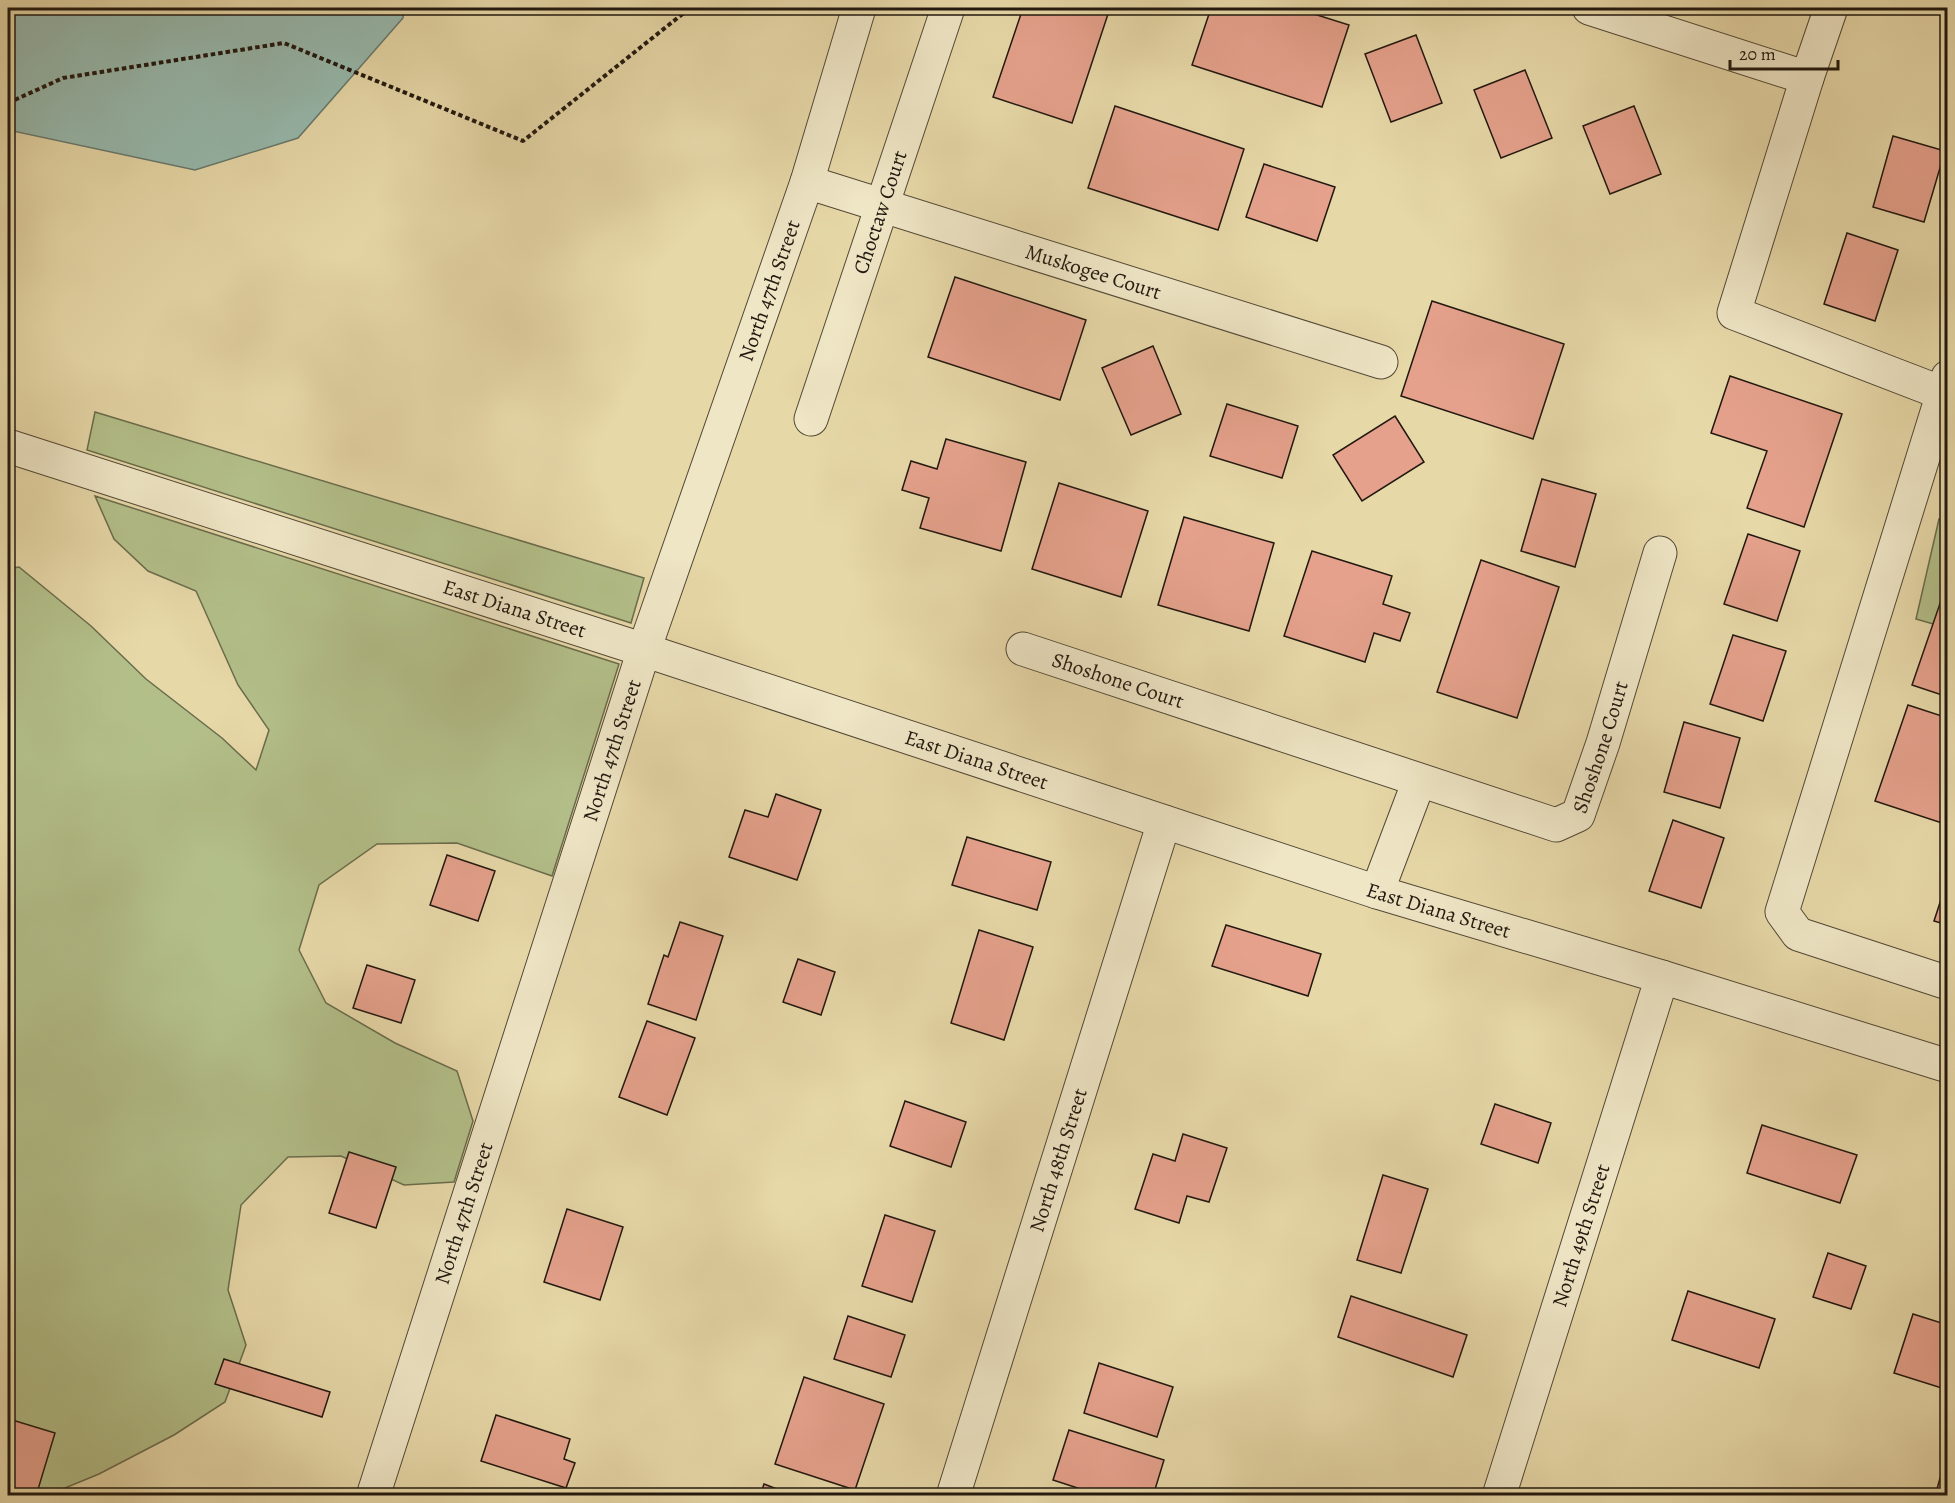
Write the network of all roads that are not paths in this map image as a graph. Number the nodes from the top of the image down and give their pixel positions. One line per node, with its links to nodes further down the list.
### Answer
1 (859, 8): 6 (street, North 47th Street)
2 (948, 8): 7 (street, Choctaw Court)
3 (1589, 8): 5 (street)
4 (1831, 8): 5 (street)
5 (1807, 78): 9 (street)
6 (807, 182): 7 (street, Muskogee Court); 14 (street, North 47th Street)
7 (883, 205): 8 (street, Muskogee Court); 10 (street, Choctaw Court)
8 (1381, 362)
9 (1945, 385): 19 (street)
10 (811, 419)
11 (8, 446): 14 (street, East Diana Street)
12 (1660, 553): 15 (street, Shoshone Court)
13 (1023, 649): 15 (street, Shoshone Court)
14 (644, 650): 16 (street, East Diana Street); 21 (street, North 47th Street)
15 (1419, 781): 17 (street)
16 (1164, 822): 17 (street, East Diana Street); 22 (street, North 48th Street)
17 (1377, 892): 18 (street, East Diana Street)
18 (1662, 977): 20 (street, East Diana Street); 23 (street, North 49th Street)
19 (1947, 983)
20 (1947, 1066)
21 (373, 1496)
22 (953, 1496)
23 (1499, 1496)

